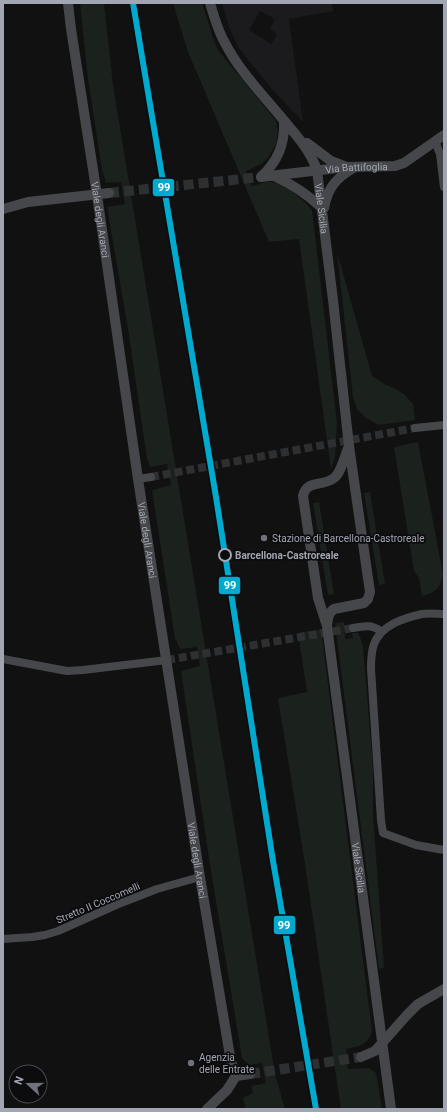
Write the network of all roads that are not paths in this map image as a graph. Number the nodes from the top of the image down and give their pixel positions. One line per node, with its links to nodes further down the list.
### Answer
1 (68, 3): 11 (street, Viale degli Aranci)
2 (210, 3): 3 (street, Viale Sicilia)
3 (284, 121): 4 (street, Viale Sicilia); 8 (street, Via Battifoglia)
4 (299, 138): 6 (street); 7 (street, Viale Sicilia)
5 (440, 138): 6 (street, Via Battifoglia); 9 (street)
6 (351, 167): 7 (street, Via Battifoglia); 13 (street)
7 (317, 170): 8 (street, Via Battifoglia); 13 (street, Viale Sicilia)
8 (274, 176): 13 (street)
9 (444, 187)
10 (109, 193): 11 (street)
11 (98, 195): 12 (street); 18 (street, Viale degli Aranci)
12 (3, 209)
13 (322, 211): 16 (street, Viale Sicilia)
14 (444, 425): 15 (street)
15 (415, 428)
16 (349, 446): 19 (street, Viale Sicilia); 20 (street, Viale Sicilia)
17 (151, 477): 18 (street)
18 (138, 479): 26 (street, Viale degli Aranci)
19 (319, 602): 20 (street); 22 (street, Viale Sicilia)
20 (334, 609): 22 (street, Viale Sicilia)
21 (444, 614): 24 (street)
22 (327, 626): 31 (street, Viale Sicilia)
23 (353, 628): 24 (street)
24 (381, 631): 27 (street)
25 (3, 659): 26 (street)
26 (167, 660): 28 (street, Viale degli Aranci)
27 (444, 850)
28 (200, 877): 29 (street, Stretto II Coccomelli); 34 (street, Viale degli Aranci)
29 (3, 939)
30 (444, 989): 31 (street)
31 (382, 1042): 32 (street); 36 (street, Viale Sicilia)
32 (361, 1057)
33 (250, 1074): 34 (street)
34 (236, 1076): 35 (street)
35 (207, 1109)
36 (391, 1109)

